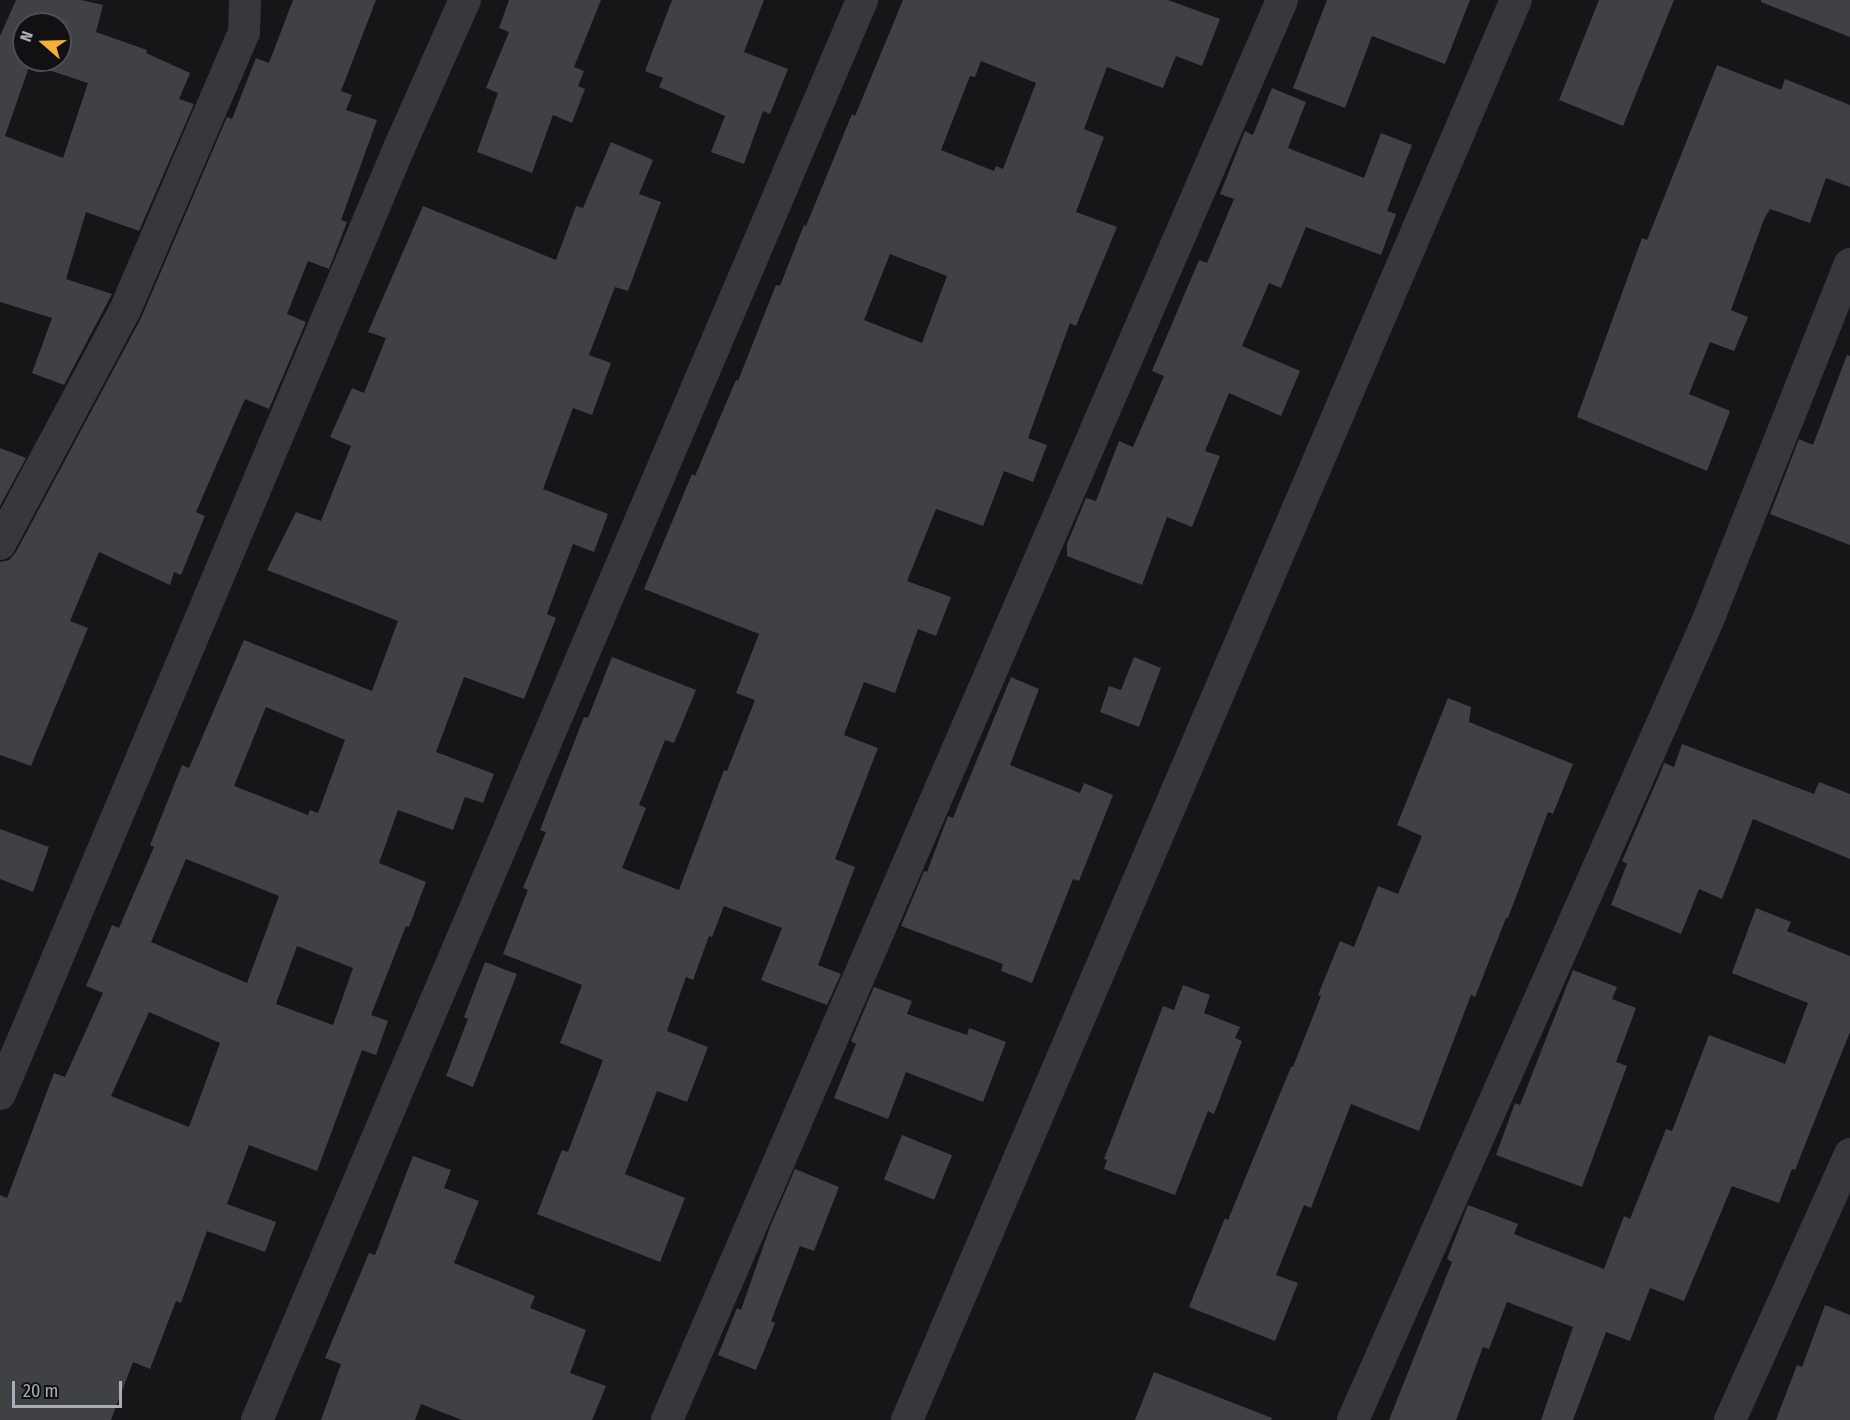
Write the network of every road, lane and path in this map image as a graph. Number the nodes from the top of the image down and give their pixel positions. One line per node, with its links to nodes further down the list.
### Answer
1 (245, 0): 7 (street)
2 (465, 0): 8 (street)
3 (862, 0): 10 (street)
4 (1282, 0): 11 (street)
5 (1516, 0): 12 (street)
6 (1850, 264): 13 (street)
7 (0, 544)
8 (0, 1094)
9 (1850, 1154): 14 (street)
10 (257, 1420)
11 (667, 1420)
12 (907, 1420)
13 (1353, 1420)
14 (1730, 1420)

